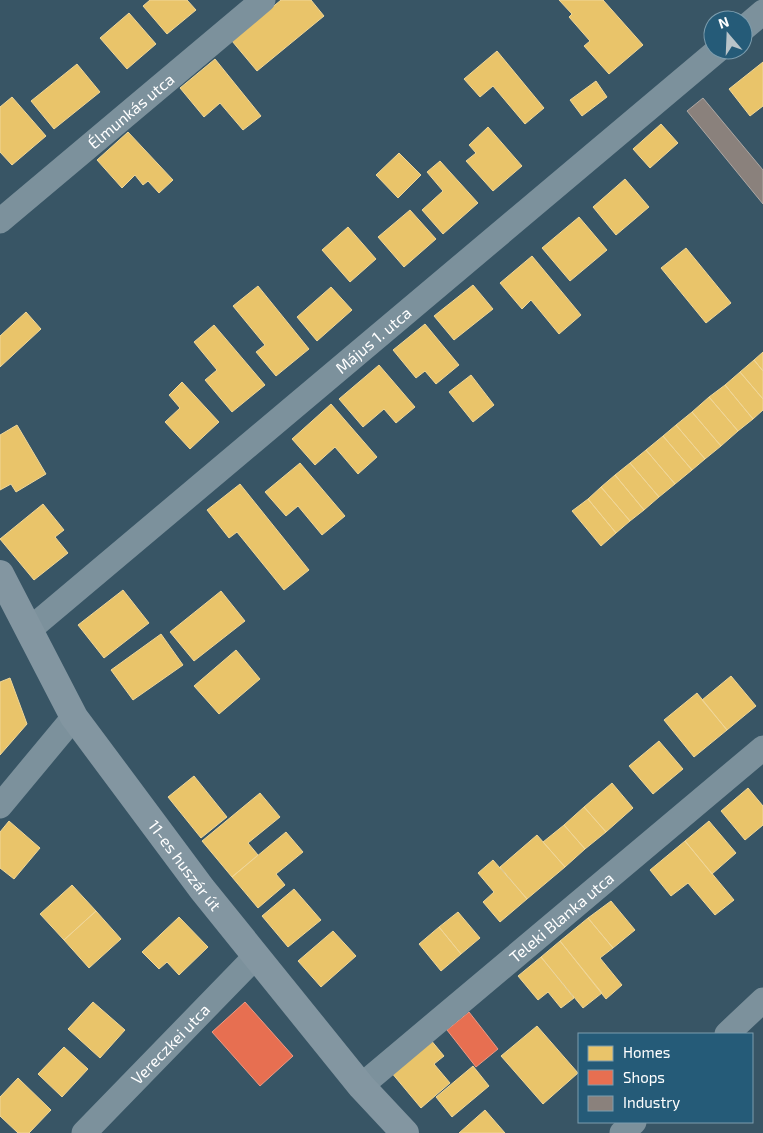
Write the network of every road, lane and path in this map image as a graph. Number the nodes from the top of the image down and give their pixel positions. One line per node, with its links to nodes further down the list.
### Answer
1 (263, 0): 5 (street, Élmunkás utca)
2 (763, 12): 3 (street)
3 (753, 20)
4 (706, 60): 7 (street, Május 1. utca)
5 (0, 221)
6 (0, 574): 7 (main road, 11-es huszár út)
7 (28, 630): 8 (main road, 11-es huszár út)
8 (74, 717): 10 (street); 11 (main road, 11-es huszár út)
9 (763, 748): 14 (street, Teleki Blanka utca)
10 (0, 806)
11 (256, 956): 14 (main road, 11-es huszár út); 16 (street, Vereczkei utca)
12 (763, 1000): 13 (street)
13 (727, 1033)
14 (361, 1086): 17 (main road, 11-es huszár út)
15 (633, 1123): 18 (street)
16 (84, 1133)
17 (405, 1133)
18 (622, 1133)

